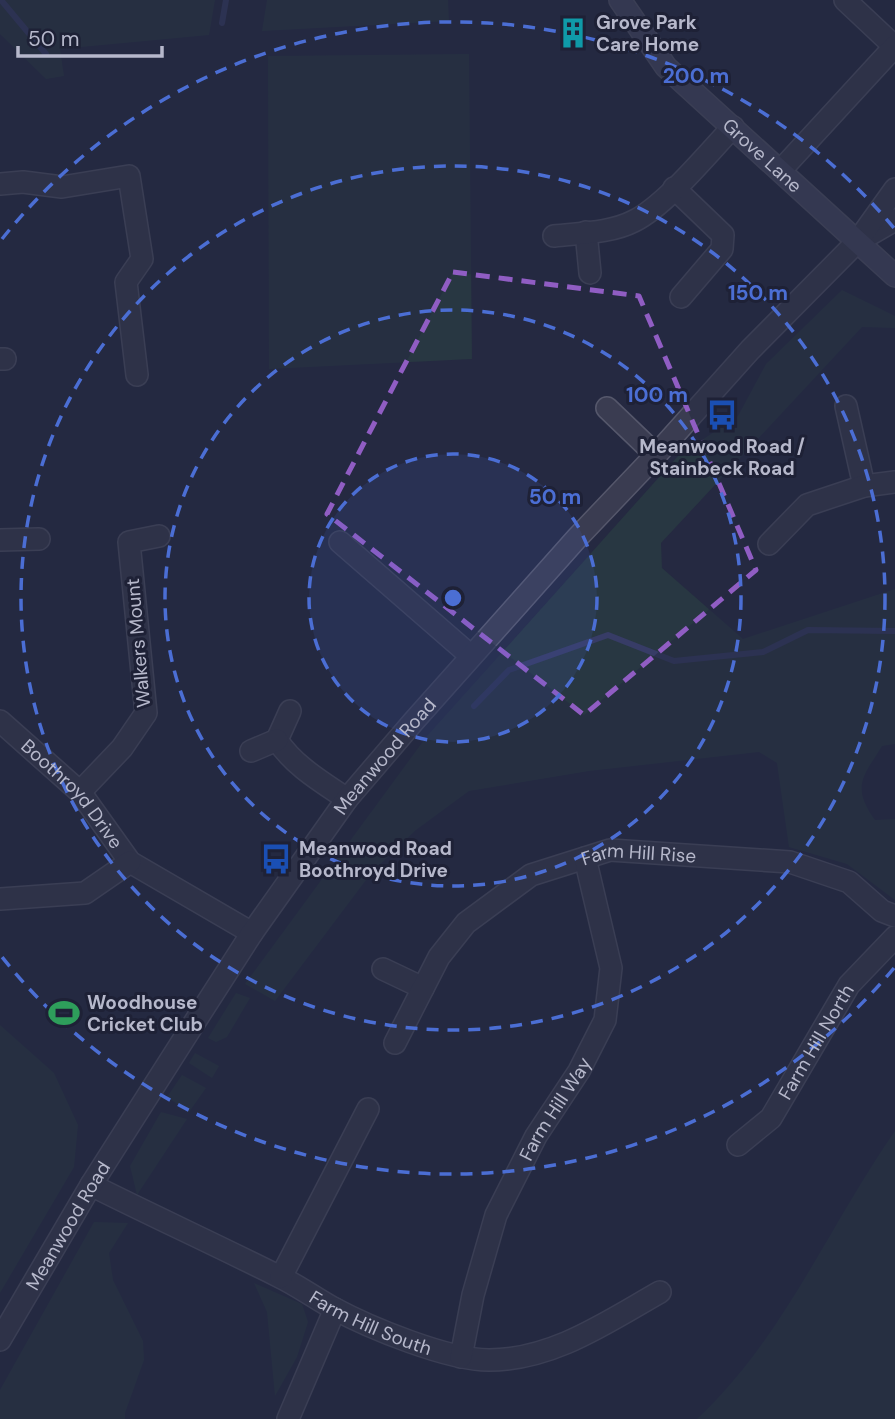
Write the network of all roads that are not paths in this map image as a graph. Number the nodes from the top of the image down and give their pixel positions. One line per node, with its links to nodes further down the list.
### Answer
1 (620, 0): 4 (main road, Grove Lane)
2 (845, 0): 3 (street)
3 (895, 47): 5 (street)
4 (733, 127): 5 (main road, Grove Lane); 7 (street)
5 (782, 170): 12 (main road, Grove Lane)
6 (0, 184): 16 (street)
7 (674, 188): 10 (street); 15 (street)
8 (895, 189): 12 (street, Meanwood Road)
9 (895, 220): 12 (street, Meanwood Road)
10 (586, 232): 11 (street); 13 (street)
11 (554, 236)
12 (857, 242): 14 (main road, Grove Lane); 19 (street, Meanwood Road)
13 (590, 272)
14 (895, 276)
15 (681, 297)
16 (137, 375)
17 (846, 406): 21 (street)
18 (606, 409): 19 (street)
19 (656, 455): 27 (street, Meanwood Road)
20 (895, 482): 21 (street)
21 (864, 486): 26 (street)
22 (159, 536): 32 (street, Walkers Mount)
23 (39, 539): 24 (street)
24 (0, 540)
25 (340, 542): 27 (street)
26 (769, 544)
27 (471, 656): 33 (street, Meanwood Road)
28 (290, 711): 30 (street)
29 (0, 721): 32 (street, Boothroyd Drive)
30 (276, 740): 31 (street); 33 (street)
31 (251, 751)
32 (80, 792): 35 (street, Boothroyd Drive)
33 (347, 799): 38 (street, Meanwood Road)
34 (585, 858): 37 (street, Farm Hill Rise); 41 (street, Farm Hill Rise); 50 (street, Farm Hill Way)
35 (130, 862): 36 (street); 38 (street, Boothroyd Drive)
36 (0, 899)
37 (895, 916)
38 (252, 933): 45 (street, Meanwood Road)
39 (895, 937): 44 (street, Farm Hill North)
40 (383, 969): 41 (street)
41 (423, 988): 42 (street, Farm Hill Rise)
42 (395, 1043)
43 (368, 1108): 46 (street)
44 (738, 1145)
45 (91, 1185): 46 (street, Farm Hill South); 49 (street, Meanwood Road)
46 (281, 1277): 48 (street, Farm Hill South)
47 (660, 1292): 50 (street, Farm Hill South)
48 (335, 1309): 50 (street, Farm Hill South); 51 (street)
49 (0, 1340)
50 (461, 1357)
51 (288, 1419)

